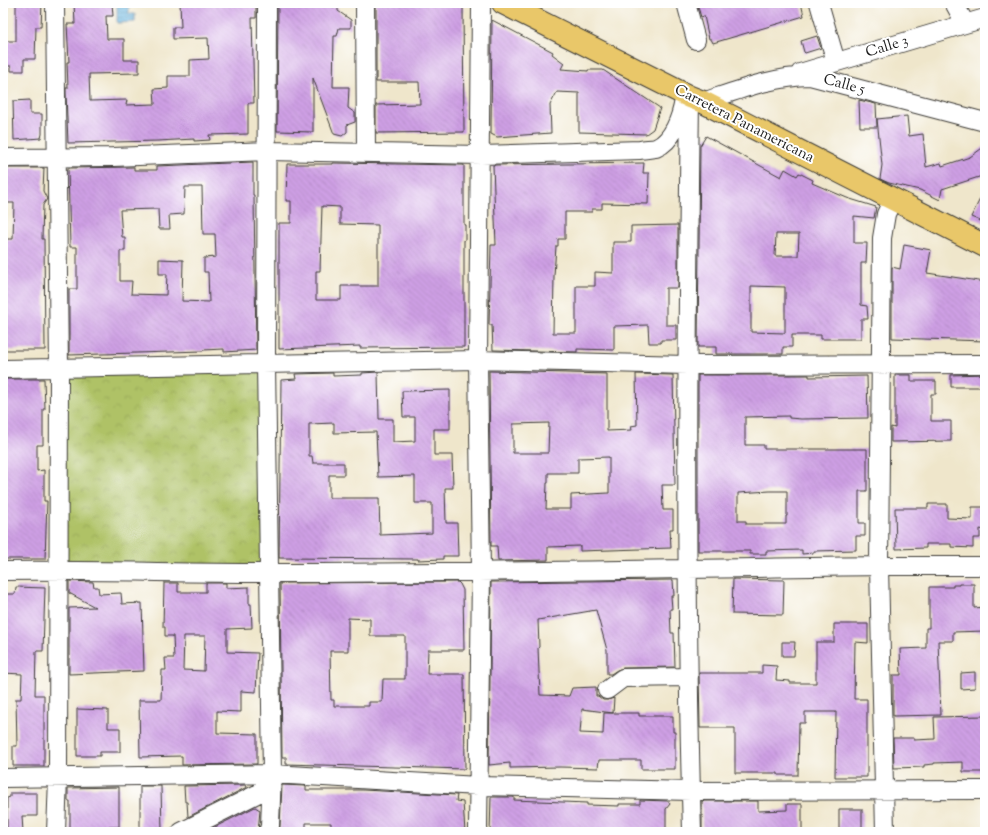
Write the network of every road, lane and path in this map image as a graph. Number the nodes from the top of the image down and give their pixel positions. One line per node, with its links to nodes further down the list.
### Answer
1 (55, 3): 19 (street)
2 (267, 3): 16 (street)
3 (365, 3): 17 (street)
4 (481, 3): 18 (street)
5 (503, 3): 14 (main road, Carretera Panamericana)
6 (686, 3): 11 (street)
7 (819, 3): 12 (street)
8 (954, 3): 10 (street)
9 (985, 18): 10 (street, Calle 3)
10 (965, 23): 12 (street, Calle 3)
11 (696, 40)
12 (836, 62): 13 (street, Calle 3)
13 (790, 76): 14 (street, Calle 5); 15 (street, Calle 5)
14 (693, 98): 18 (street); 21 (main road, Carretera Panamericana); 27 (street)
15 (985, 122)
16 (266, 151): 17 (street); 19 (street); 24 (street)
17 (366, 152): 18 (street)
18 (481, 155): 23 (street)
19 (57, 156): 20 (street); 28 (street)
20 (3, 158)
21 (893, 199): 22 (main road, Carretera Panamericana); 25 (street)
22 (985, 246)
23 (478, 360): 24 (street); 27 (street); 35 (street)
24 (266, 364): 28 (street); 36 (street)
25 (881, 364): 26 (street); 27 (street); 30 (street)
26 (985, 364)
27 (687, 365): 32 (street)
28 (59, 368): 29 (street); 33 (street)
29 (3, 369)
30 (879, 566): 31 (street); 32 (street); 44 (street)
31 (985, 566)
32 (687, 568): 35 (street); 37 (street)
33 (58, 570): 34 (street); 36 (street); 41 (street)
34 (3, 571)
35 (481, 572): 36 (street); 42 (street)
36 (270, 573): 39 (street)
37 (689, 677): 38 (street); 45 (street)
38 (607, 690)
39 (272, 774): 41 (street); 42 (street); 47 (street); 48 (street)
40 (3, 778): 41 (street)
41 (58, 778): 46 (street)
42 (478, 786): 45 (street); 49 (street)
43 (985, 790): 44 (street)
44 (883, 791): 45 (street); 51 (street)
45 (691, 792): 50 (street)
46 (56, 832)
47 (181, 832)
48 (268, 832)
49 (478, 832)
50 (692, 832)
51 (884, 832)

